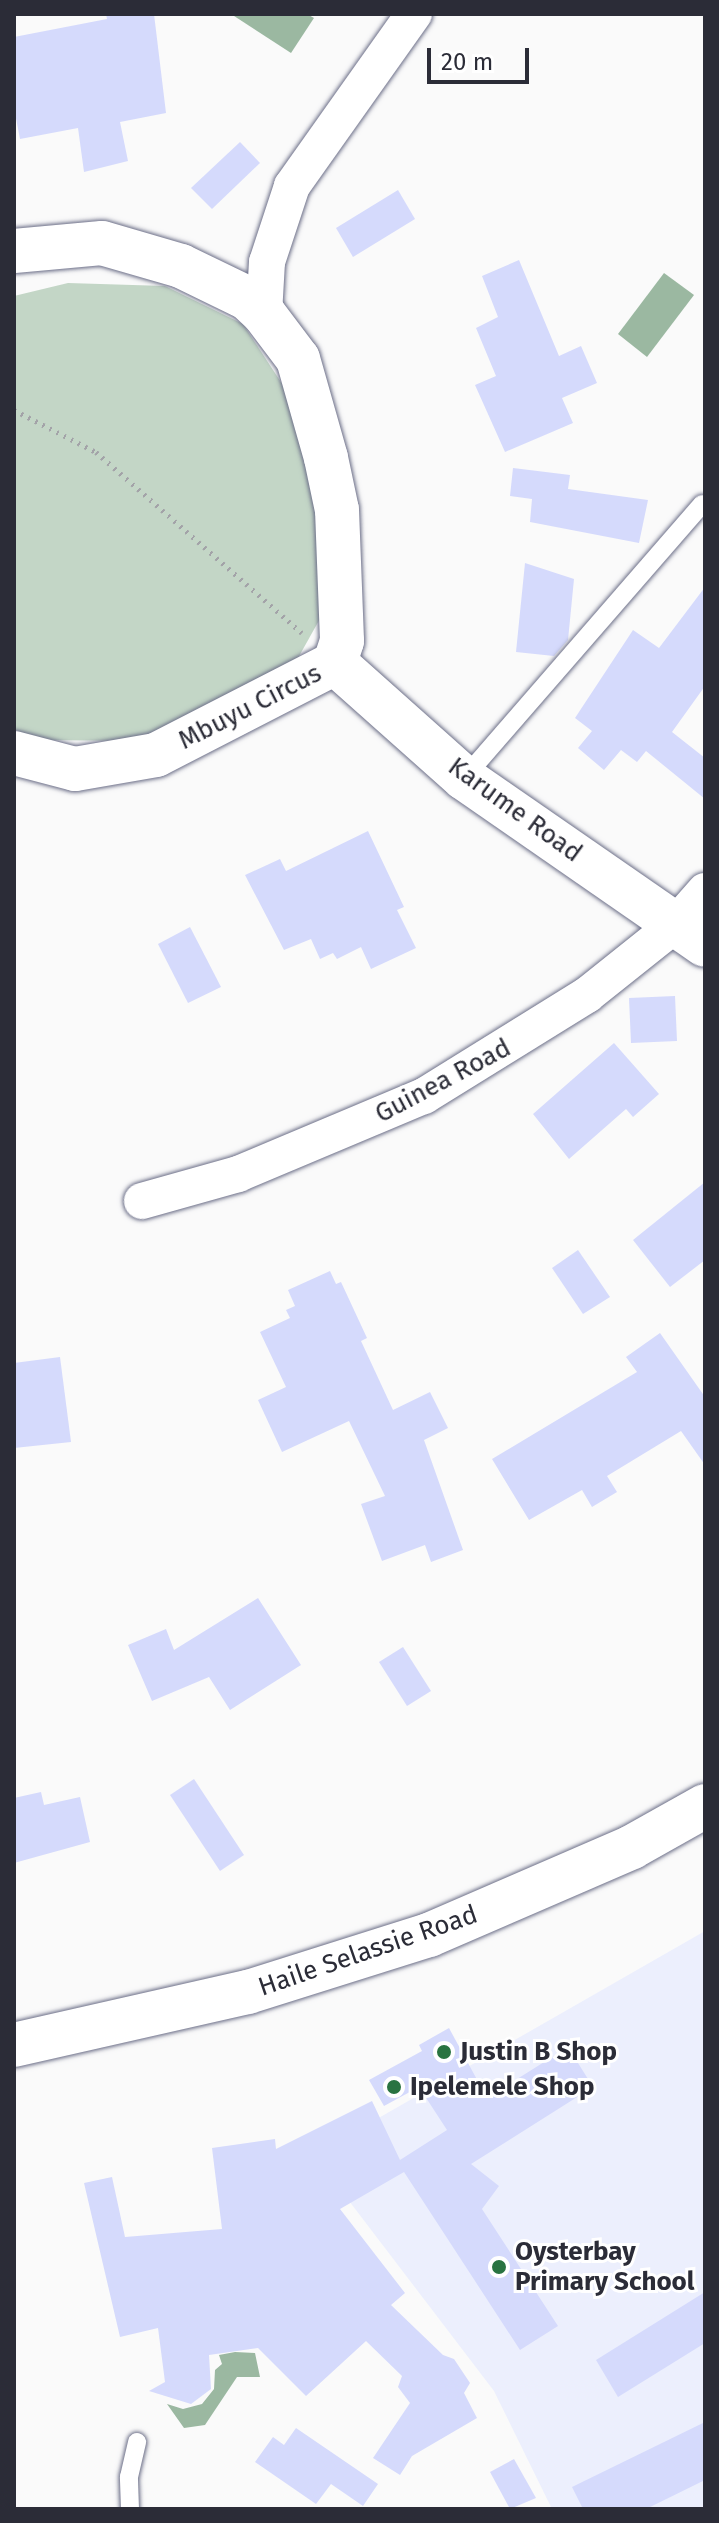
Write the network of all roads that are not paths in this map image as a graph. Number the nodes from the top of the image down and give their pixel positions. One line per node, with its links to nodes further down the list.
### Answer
1 (414, 14): 3 (street)
2 (14, 251): 3 (street, Mbuyu Circus)
3 (264, 314): 5 (street, Mbuyu Circus)
4 (702, 504): 7 (lane)
5 (335, 663): 6 (street, Mbuyu Circus); 7 (street, Karume Road)
6 (14, 753)
7 (464, 778): 9 (street, Karume Road)
8 (705, 891): 9 (street, Guinea Road)
9 (690, 934): 10 (street, Guinea Road)
10 (142, 1201)
11 (705, 1806): 12 (street, Haile Selassie Road)
12 (14, 2045)
13 (137, 2442): 14 (lane)
14 (130, 2509)

